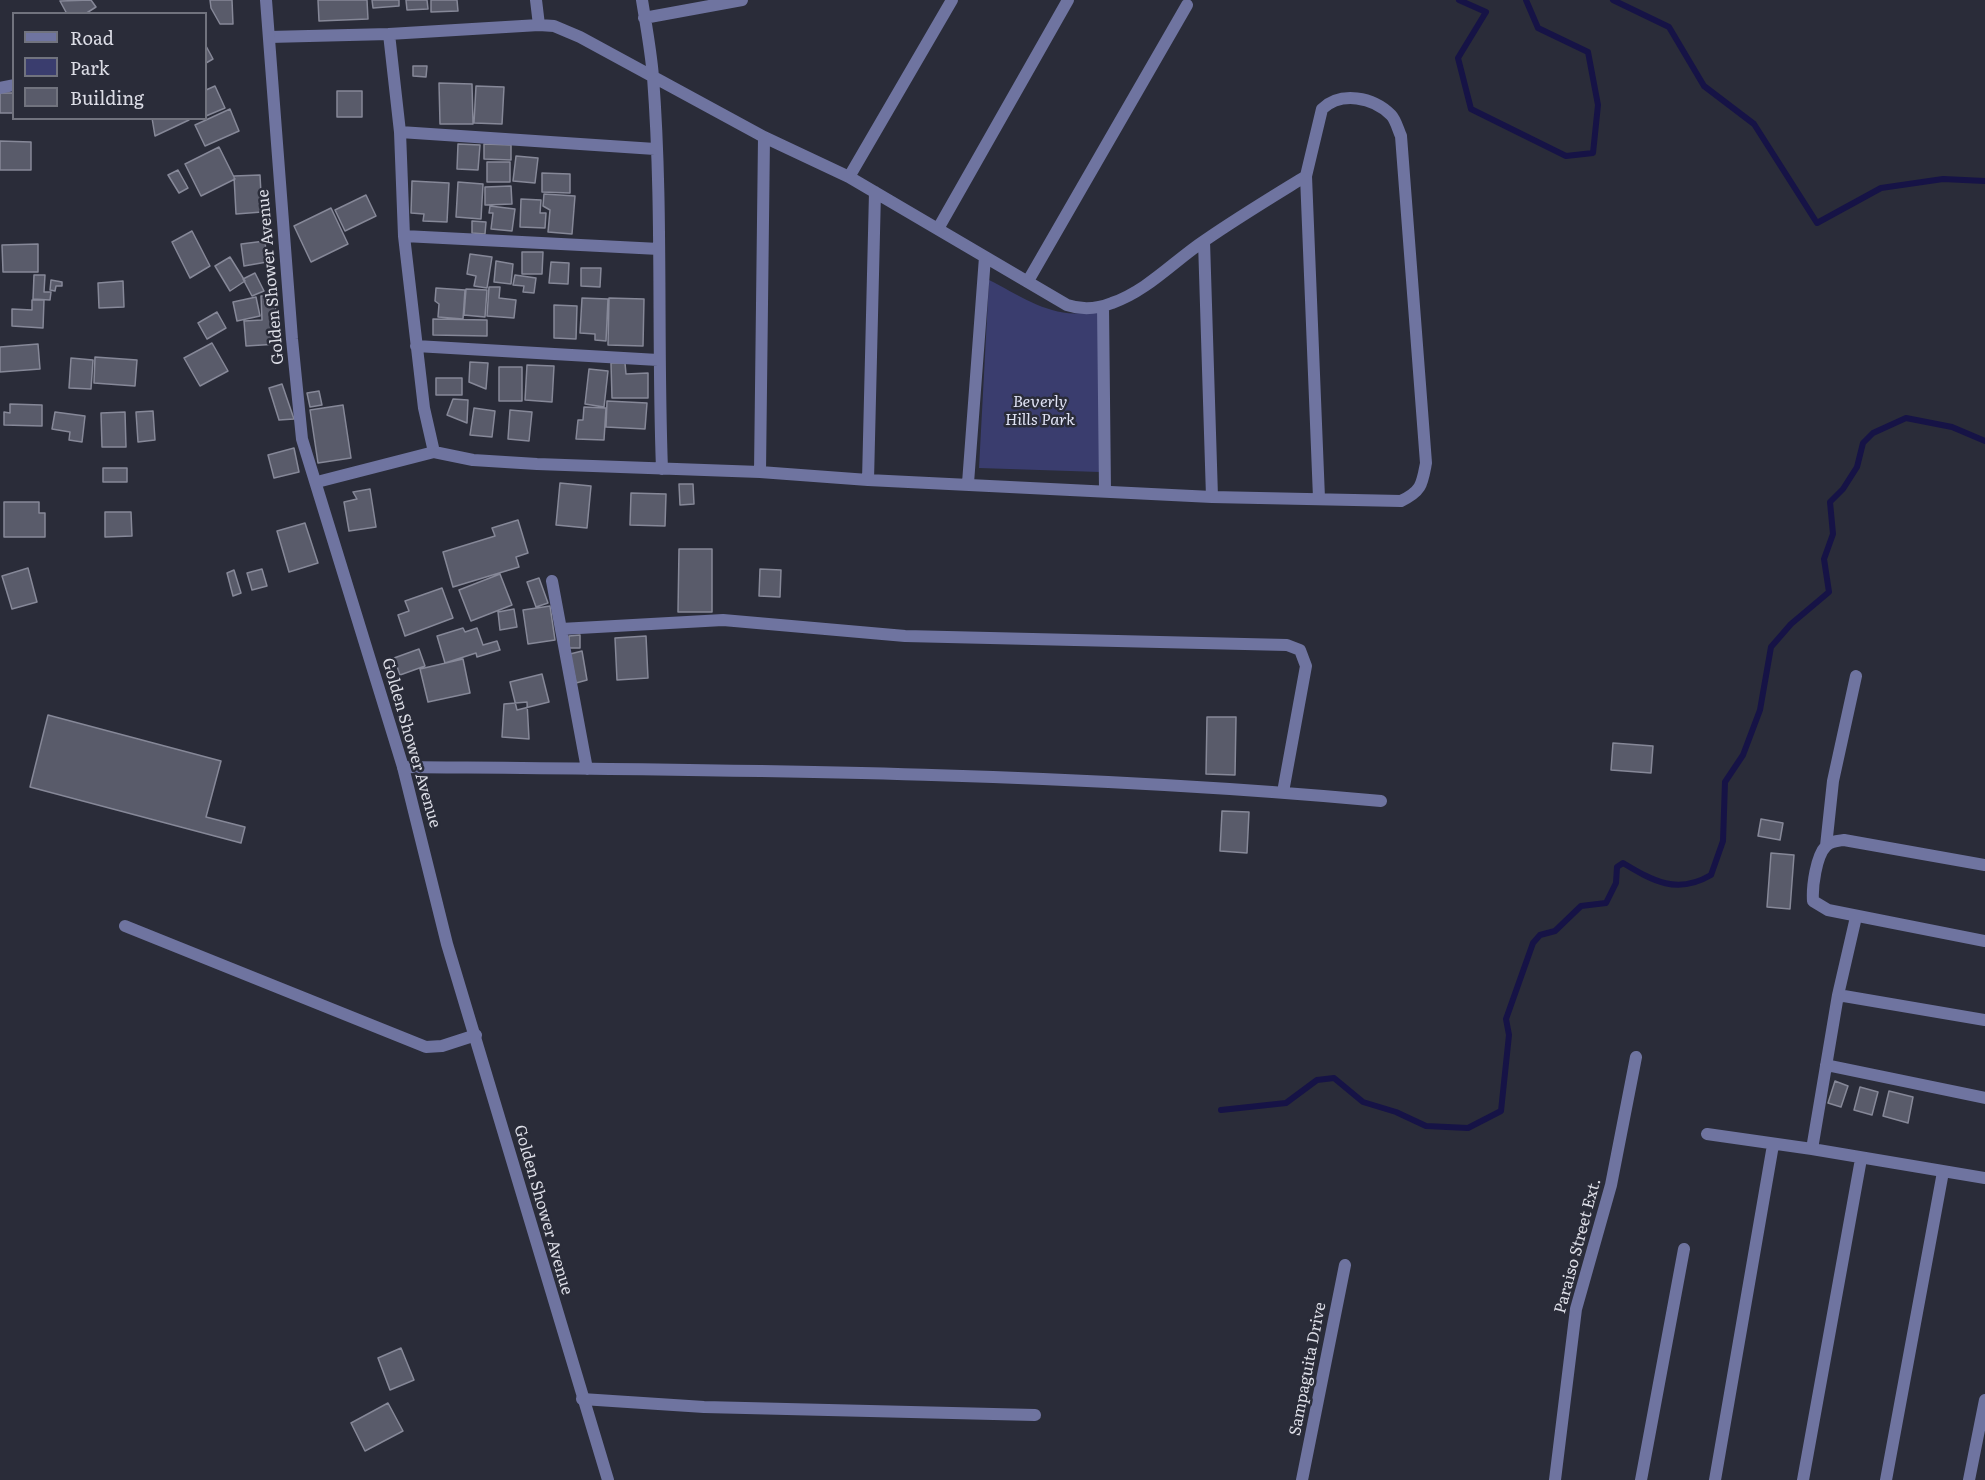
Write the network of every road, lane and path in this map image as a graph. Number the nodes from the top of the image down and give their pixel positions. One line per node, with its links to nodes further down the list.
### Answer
1 (266, 0): 11 (street, Golden Shower Avenue)
2 (537, 0): 9 (street)
3 (642, 0): 8 (street)
4 (742, 0): 8 (street)
5 (952, 0): 17 (street)
6 (1068, 0): 19 (street)
7 (1187, 5): 24 (street)
8 (645, 18): 12 (street)
9 (539, 25): 10 (street); 12 (street)
10 (388, 34): 11 (street); 13 (street)
11 (269, 37): 32 (street, Golden Shower Avenue)
12 (653, 76): 14 (street); 15 (street)
13 (400, 132): 15 (street); 20 (street)
14 (764, 137): 17 (street); 30 (street)
15 (655, 149): 22 (street)
16 (1306, 176): 21 (street); 36 (street); 36 (street)
17 (849, 177): 18 (street)
18 (875, 192): 19 (street); 31 (street)
19 (939, 227): 23 (street)
20 (404, 236): 22 (street); 26 (street)
21 (1204, 241): 25 (street); 35 (street)
22 (659, 249): 27 (street)
23 (985, 257): 24 (street); 33 (street)
24 (1028, 281): 25 (street)
25 (1103, 306): 34 (street)
26 (416, 346): 27 (street); 28 (street)
27 (658, 360): 29 (street)
28 (434, 452): 29 (street); 32 (street)
29 (662, 470): 30 (street)
30 (760, 472): 31 (street)
31 (868, 480): 33 (street)
32 (316, 482): 40 (street, Golden Shower Avenue)
33 (968, 483): 34 (street)
34 (1105, 491): 35 (street)
35 (1212, 497): 36 (street)
36 (1318, 498)
37 (552, 581): 38 (street)
38 (561, 629): 41 (street); 42 (street)
39 (1856, 676): 44 (street)
40 (403, 767): 41 (street); 51 (street, Golden Shower Avenue)
41 (587, 769): 42 (street)
42 (1283, 792): 43 (street)
43 (1381, 801)
44 (1826, 846): 45 (street); 46 (street)
45 (1985, 865)
46 (1856, 917): 48 (street); 49 (street)
47 (125, 926): 51 (street)
48 (1985, 941)
49 (1838, 995): 50 (street); 53 (street)
50 (1985, 1020)
51 (476, 1035): 63 (street, Golden Shower Avenue)
52 (1636, 1057): 68 (street, Paraiso Street Ext.)
53 (1826, 1065): 54 (street); 57 (street)
54 (1985, 1098)
55 (1707, 1134): 56 (street)
56 (1773, 1144): 57 (street); 70 (street)
57 (1812, 1149): 58 (street)
58 (1861, 1158): 59 (street); 71 (street)
59 (1943, 1172): 60 (street); 72 (street)
60 (1984, 1177)
61 (1684, 1249): 69 (street)
62 (1345, 1265): 67 (street, Sampaguita Drive)
63 (582, 1399): 65 (street); 66 (street, Golden Shower Avenue)
64 (1985, 1400): 73 (street)
65 (1035, 1415)
66 (608, 1480)
67 (1302, 1480)
68 (1555, 1480)
69 (1641, 1480)
70 (1715, 1480)
71 (1803, 1480)
72 (1886, 1480)
73 (1969, 1480)

